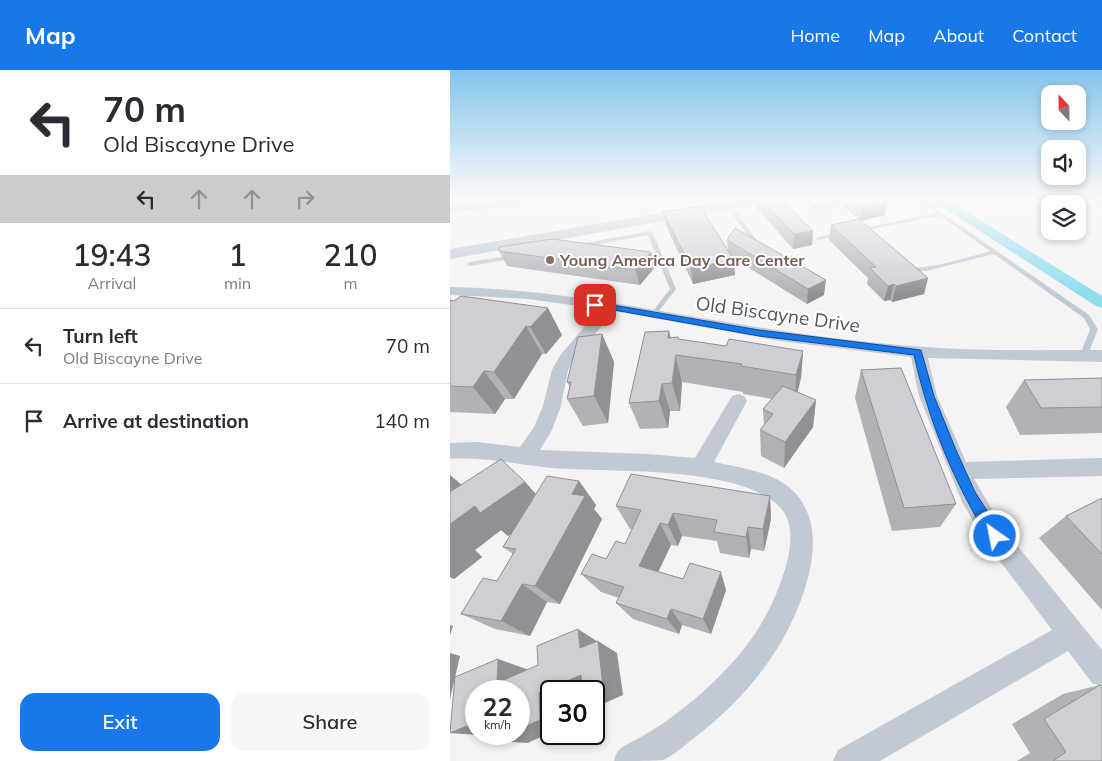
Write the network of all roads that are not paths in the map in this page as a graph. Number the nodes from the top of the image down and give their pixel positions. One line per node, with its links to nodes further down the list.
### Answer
1 (590, 231): 5 (main road)
2 (748, 231): 12 (lane)
3 (865, 231): 7 (lane)
4 (966, 231): 13 (lane)
5 (587, 232): 9 (main road); 10 (lane); 11 (lane); 14 (main road); 17 (lane)
6 (845, 233): 8 (lane)
7 (869, 235)
8 (818, 238)
9 (450, 245)
10 (572, 247)
11 (605, 249)
12 (763, 251)
13 (995, 252): 18 (lane); 24 (lane)
14 (450, 254)
15 (516, 256): 19 (lane)
16 (651, 256): 17 (lane)
17 (660, 258): 22 (lane)
18 (902, 263)
19 (470, 264)
20 (450, 291): 21 (street, Old Biscayne Drive)
21 (610, 307): 22 (street, Old Biscayne Drive); 28 (street)
22 (653, 315): 23 (street, Old Biscayne Drive)
23 (918, 352): 24 (street, Old Biscayne Drive); 31 (street)
24 (1084, 355): 25 (street, Old Biscayne Drive)
25 (1102, 356)
26 (738, 401): 30 (street)
27 (450, 451): 28 (street)
28 (525, 456): 30 (street)
29 (1102, 467): 31 (street)
30 (700, 468): 34 (street)
31 (959, 471): 32 (street)
32 (1071, 634): 33 (street); 35 (street)
33 (1102, 673)
34 (630, 761)
35 (849, 761)

